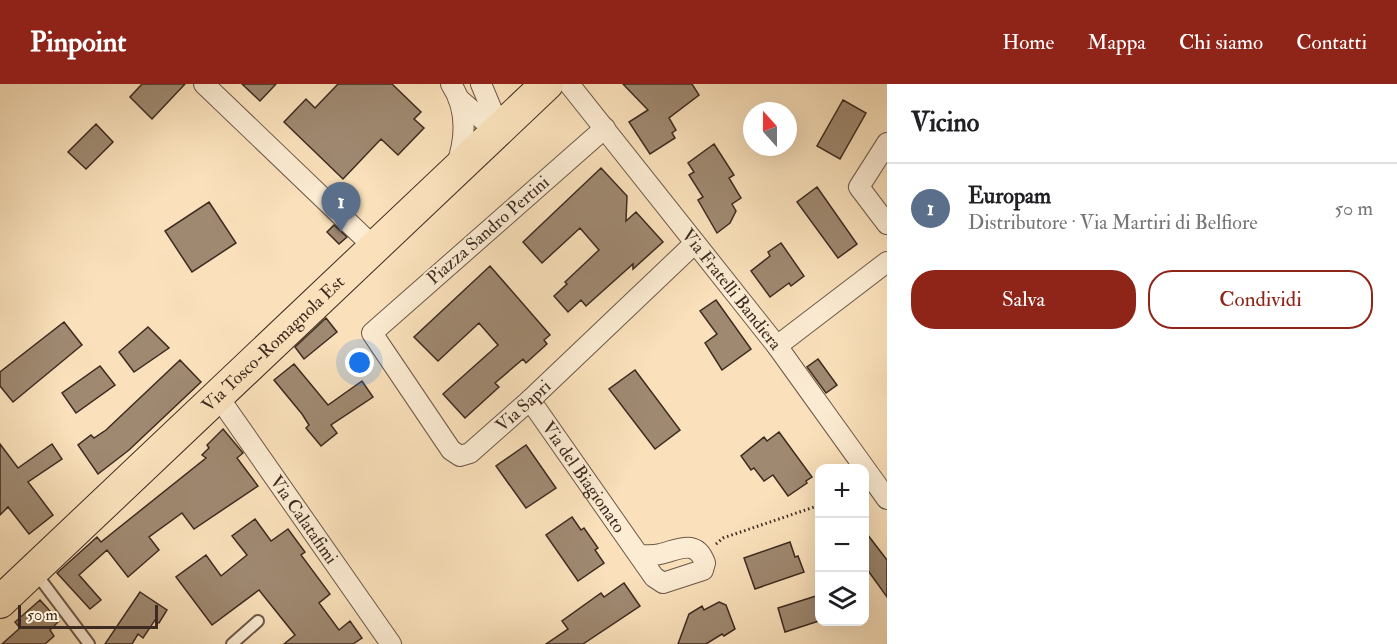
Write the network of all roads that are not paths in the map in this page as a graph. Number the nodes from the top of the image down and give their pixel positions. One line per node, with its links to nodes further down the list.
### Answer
1 (204, 84): 12 (street)
2 (481, 84): 6 (street)
3 (547, 84): 6 (main road, Via Tosco-Romagnola Est)
4 (570, 84): 7 (street, Via Fratelli Bandiera)
5 (455, 91): 6 (street); 9 (street)
6 (500, 127): 9 (main road, Via Tosco-Romagnola Est)
7 (604, 128): 11 (street, Via Fratelli Bandiera); 14 (street, Piazza Sandro Pertini)
8 (887, 143): 10 (street)
9 (456, 168): 12 (main road, Via Tosco-Romagnola Est)
10 (887, 224)
11 (695, 243): 15 (street, Via Fratelli Bandiera); 17 (street, Via Sapri)
12 (374, 247): 16 (main road, Via Tosco-Romagnola Est)
13 (887, 262): 15 (street)
14 (372, 333): 17 (street, Via Sapri)
15 (777, 346): 18 (street, Via Fratelli Bandiera)
16 (217, 395): 20 (main road, Via Tosco-Romagnola Est); 24 (street, Via Calatafimi)
17 (530, 400): 19 (street, Via del Biagionato)
18 (887, 499)
19 (640, 555): 19 (street, Via del Biagionato)
20 (12, 586): 22 (lane)
21 (258, 621): 23 (lane)
22 (89, 644)
23 (232, 644)
24 (392, 644)

